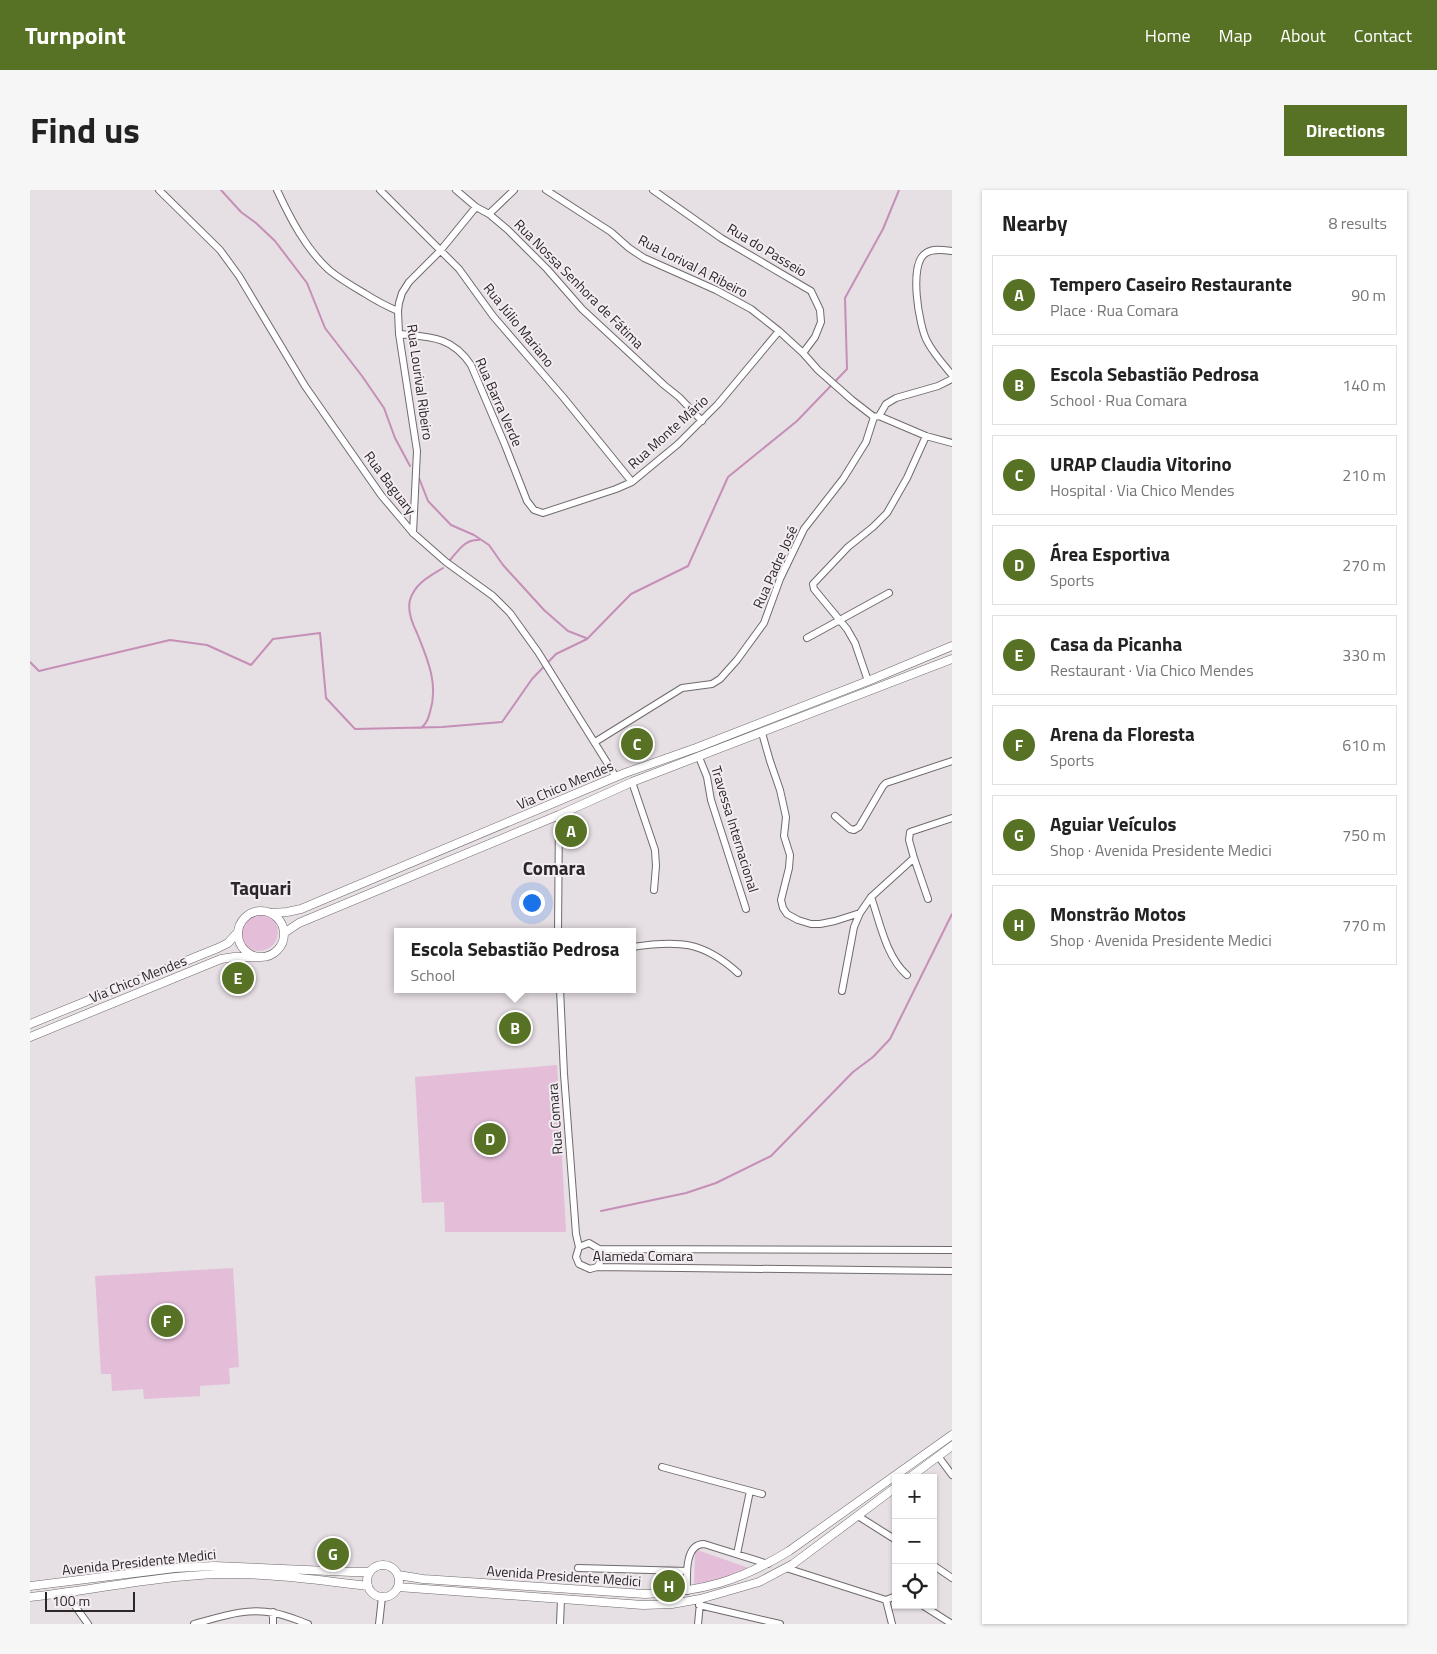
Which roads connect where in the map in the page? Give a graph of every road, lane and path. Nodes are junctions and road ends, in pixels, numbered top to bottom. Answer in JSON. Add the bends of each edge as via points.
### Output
{"nodes":[{"id":1,"x":158,"y":190,"type":"edge"},
{"id":2,"x":277,"y":190,"type":"edge"},
{"id":3,"x":380,"y":190,"type":"edge"},
{"id":4,"x":456,"y":190,"type":"edge"},
{"id":5,"x":514,"y":190,"type":"edge"},
{"id":6,"x":546,"y":190,"type":"edge"},
{"id":7,"x":653,"y":190,"type":"edge"},
{"id":8,"x":167,"y":193,"type":"edge"},
{"id":9,"x":476,"y":206,"type":"junction"},
{"id":10,"x":489,"y":214,"type":"junction"},
{"id":11,"x":440,"y":251,"type":"junction"},
{"id":12,"x":952,"y":251,"type":"edge"},
{"id":13,"x":398,"y":311,"type":"junction"},
{"id":14,"x":779,"y":331,"type":"junction"},
{"id":15,"x":399,"y":334,"type":"junction"},
{"id":16,"x":802,"y":353,"type":"junction"},
{"id":17,"x":952,"y":377,"type":"edge"},
{"id":18,"x":877,"y":417,"type":"junction"},
{"id":19,"x":702,"y":421,"type":"junction"},
{"id":20,"x":926,"y":436,"type":"junction"},
{"id":21,"x":952,"y":443,"type":"edge"},
{"id":22,"x":632,"y":482,"type":"junction"},
{"id":23,"x":525,"y":497,"type":"joint"},
{"id":24,"x":413,"y":533,"type":"junction"},
{"id":25,"x":889,"y":593,"type":"dead end"},
{"id":26,"x":840,"y":621,"type":"junction"},
{"id":27,"x":807,"y":638,"type":"dead end"},
{"id":28,"x":952,"y":646,"type":"edge"},
{"id":29,"x":952,"y":659,"type":"edge"},
{"id":30,"x":868,"y":681,"type":"junction"},
{"id":31,"x":762,"y":733,"type":"junction"},
{"id":32,"x":594,"y":742,"type":"junction"},
{"id":33,"x":699,"y":756,"type":"junction"},
{"id":34,"x":952,"y":761,"type":"edge"},
{"id":35,"x":616,"y":777,"type":"junction"},
{"id":36,"x":632,"y":782,"type":"junction"},
{"id":37,"x":559,"y":815,"type":"junction"},
{"id":38,"x":835,"y":816,"type":"dead end"},
{"id":39,"x":952,"y":818,"type":"edge"},
{"id":40,"x":914,"y":858,"type":"junction"},
{"id":41,"x":654,"y":890,"type":"dead end"},
{"id":42,"x":871,"y":897,"type":"junction"},
{"id":43,"x":928,"y":899,"type":"dead end"},
{"id":44,"x":746,"y":909,"type":"dead end"},
{"id":45,"x":272,"y":913,"type":"junction"},
{"id":46,"x":860,"y":913,"type":"junction"},
{"id":47,"x":558,"y":928,"type":"edge"},
{"id":48,"x":237,"y":933,"type":"junction"},
{"id":49,"x":284,"y":933,"type":"junction"},
{"id":50,"x":636,"y":947,"type":"edge"},
{"id":51,"x":259,"y":957,"type":"junction"},
{"id":52,"x":738,"y":974,"type":"dead end"},
{"id":53,"x":907,"y":975,"type":"dead end"},
{"id":54,"x":842,"y":991,"type":"dead end"},
{"id":55,"x":560,"y":993,"type":"edge"},
{"id":56,"x":30,"y":1024,"type":"edge"},
{"id":57,"x":30,"y":1037,"type":"edge"},
{"id":58,"x":579,"y":1247,"type":"junction"},
{"id":59,"x":599,"y":1248,"type":"junction"},
{"id":60,"x":952,"y":1250,"type":"edge"},
{"id":61,"x":597,"y":1267,"type":"junction"},
{"id":62,"x":952,"y":1270,"type":"edge"},
{"id":63,"x":952,"y":1434,"type":"edge"},
{"id":64,"x":952,"y":1446,"type":"edge"},
{"id":65,"x":938,"y":1456,"type":"junction"},
{"id":66,"x":662,"y":1468,"type":"dead end"},
{"id":67,"x":914,"y":1474,"type":"edge"},
{"id":68,"x":952,"y":1475,"type":"edge"},
{"id":69,"x":892,"y":1490,"type":"edge"},
{"id":70,"x":750,"y":1491,"type":"junction"},
{"id":71,"x":762,"y":1494,"type":"dead end"},
{"id":72,"x":858,"y":1516,"type":"junction"},
{"id":73,"x":892,"y":1537,"type":"edge"},
{"id":74,"x":737,"y":1554,"type":"junction"},
{"id":75,"x":768,"y":1564,"type":"junction"},
{"id":76,"x":578,"y":1568,"type":"dead end"},
{"id":77,"x":786,"y":1568,"type":"junction"},
{"id":78,"x":937,"y":1568,"type":"edge"},
{"id":79,"x":370,"y":1572,"type":"junction"},
{"id":80,"x":687,"y":1572,"type":"junction"},
{"id":81,"x":398,"y":1574,"type":"junction"},
{"id":82,"x":952,"y":1578,"type":"edge"},
{"id":83,"x":30,"y":1586,"type":"edge"},
{"id":84,"x":368,"y":1586,"type":"junction"},
{"id":85,"x":398,"y":1587,"type":"junction"},
{"id":86,"x":687,"y":1591,"type":"junction"},
{"id":87,"x":65,"y":1592,"type":"junction"},
{"id":88,"x":30,"y":1596,"type":"edge"},
{"id":89,"x":382,"y":1597,"type":"junction"},
{"id":90,"x":892,"y":1598,"type":"edge"},
{"id":91,"x":561,"y":1599,"type":"junction"},
{"id":92,"x":886,"y":1600,"type":"junction"},
{"id":93,"x":700,"y":1602,"type":"junction"},
{"id":94,"x":928,"y":1609,"type":"edge"},
{"id":95,"x":274,"y":1612,"type":"junction"},
{"id":96,"x":215,"y":1621,"type":"edge"},
{"id":97,"x":88,"y":1624,"type":"edge"},
{"id":98,"x":194,"y":1624,"type":"edge"},
{"id":99,"x":273,"y":1624,"type":"edge"},
{"id":100,"x":308,"y":1624,"type":"edge"},
{"id":101,"x":379,"y":1624,"type":"edge"},
{"id":102,"x":560,"y":1624,"type":"edge"},
{"id":103,"x":698,"y":1624,"type":"edge"},
{"id":104,"x":780,"y":1624,"type":"edge"},
{"id":105,"x":892,"y":1624,"type":"edge"},
{"id":106,"x":952,"y":1624,"type":"edge"}],
"edges":[{"from":1,"to":8,"type":"street","name":"Rua Baguary"},
{"from":2,"to":13,"type":"street","via":[[308,247],[328,269]]},
{"from":3,"to":11,"type":"street","name":"Rua Júlio Mariano"},
{"from":4,"to":9,"type":"street","name":"Rua Nossa Senhora de Fátima"},
{"from":5,"to":10,"type":"street"},
{"from":6,"to":14,"type":"street","name":"Rua Lorival A Ribeiro","via":[[611,232],[644,258],[742,304]]},
{"from":7,"to":16,"type":"street","name":"Rua do Passeio","via":[[721,238],[811,291],[820,310],[821,322],[815,337]]},
{"from":8,"to":24,"type":"street","name":"Rua Baguary","via":[[220,250],[239,276],[305,386],[381,495]]},
{"from":9,"to":10,"type":"street","name":"Rua Nossa Senhora de Fátima"},
{"from":9,"to":11,"type":"street","name":"Rua Lourival Ribeiro"},
{"from":10,"to":19,"type":"street","name":"Rua Nossa Senhora de Fátima","via":[[547,269],[590,317],[680,397]]},
{"from":11,"to":13,"type":"street","name":"Rua Lourival Ribeiro","via":[[405,287]]},
{"from":11,"to":22,"type":"street","name":"Rua Júlio Mariano","via":[[459,269],[493,316]]},
{"from":12,"to":17,"type":"street","via":[[928,251],[922,255],[917,281],[923,332]]},
{"from":13,"to":15,"type":"street","name":"Rua Lourival Ribeiro"},
{"from":14,"to":16,"type":"street"},
{"from":14,"to":19,"type":"street","name":"Rua Monte Mário"},
{"from":15,"to":23,"type":"street","name":"Rua Barra Verde","via":[[438,339],[452,344],[466,357]]},
{"from":15,"to":24,"type":"street","name":"Rua Lourival Ribeiro","via":[[417,451]]},
{"from":16,"to":18,"type":"street","via":[[852,400]]},
{"from":17,"to":18,"type":"street","name":"Rua Padre José","via":[[938,386],[896,398],[886,404]]},
{"from":18,"to":20,"type":"street"},
{"from":18,"to":32,"type":"street","name":"Rua Padre José","via":[[847,473],[804,529],[780,579],[764,623],[737,660],[712,684],[682,688]]},
{"from":19,"to":22,"type":"street","name":"Rua Monte Mário"},
{"from":20,"to":21,"type":"street"},
{"from":20,"to":26,"type":"street","via":[[887,513],[813,584]]},
{"from":22,"to":23,"type":"street","name":"Rua Monte Mário","via":[[543,513],[531,507]]},
{"from":24,"to":32,"type":"street","name":"Rua Baguary","via":[[510,612]]},
{"from":25,"to":26,"type":"street"},
{"from":26,"to":27,"type":"street"},
{"from":26,"to":30,"type":"street","via":[[855,643]]},
{"from":28,"to":30,"type":"main road","name":"Via Chico Mendes"},
{"from":29,"to":31,"type":"main road","name":"Via Chico Mendes"},
{"from":30,"to":35,"type":"main road","name":"Via Chico Mendes"},
{"from":31,"to":33,"type":"main road","name":"Via Chico Mendes"},
{"from":31,"to":46,"type":"street","via":[[786,817],[784,836],[789,849],[789,868],[782,894],[783,908],[787,914],[811,924]]},
{"from":32,"to":35,"type":"street","name":"Rua Baguary"},
{"from":33,"to":36,"type":"main road","name":"Via Chico Mendes"},
{"from":33,"to":44,"type":"street","name":"Travessa Internacional"},
{"from":34,"to":38,"type":"street","via":[[883,786],[854,830]]},
{"from":35,"to":45,"type":"main road","name":"Via Chico Mendes","via":[[301,909]]},
{"from":36,"to":37,"type":"main road","name":"Via Chico Mendes"},
{"from":36,"to":41,"type":"street","via":[[655,850]]},
{"from":37,"to":47,"type":"street"},
{"from":37,"to":49,"type":"main road","name":"Via Chico Mendes","via":[[298,922]]},
{"from":39,"to":40,"type":"street","via":[[910,832]]},
{"from":40,"to":42,"type":"street"},
{"from":40,"to":43,"type":"street"},
{"from":42,"to":46,"type":"street"},
{"from":42,"to":53,"type":"street","via":[[889,947]]},
{"from":45,"to":48,"type":"main road","via":[[253,911],[239,923]]},
{"from":45,"to":49,"type":"main road","via":[[283,926]]},
{"from":46,"to":54,"type":"street","via":[[854,927]]},
{"from":48,"to":51,"type":"main road","via":[[244,951]]},
{"from":48,"to":56,"type":"main road","name":"Via Chico Mendes","via":[[218,948]]},
{"from":49,"to":51,"type":"main road","via":[[278,950]]},
{"from":50,"to":52,"type":"street","via":[[674,942],[692,946],[716,955]]},
{"from":51,"to":57,"type":"main road","name":"Via Chico Mendes","via":[[221,959]]},
{"from":55,"to":58,"type":"street","name":"Rua Comara"},
{"from":58,"to":59,"type":"street","name":"Alameda Comara","via":[[589,1243]]},
{"from":58,"to":61,"type":"street","name":"Alameda Comara","via":[[576,1257],[579,1264],[590,1269]]},
{"from":59,"to":60,"type":"street","name":"Alameda Comara"},
{"from":59,"to":61,"type":"street","via":[[602,1256]]},
{"from":61,"to":62,"type":"street","name":"Alameda Comara"},
{"from":63,"to":75,"type":"main road","name":"Avenida Presidente Medici"},
{"from":64,"to":65,"type":"main road"},
{"from":65,"to":67,"type":"main road"},
{"from":65,"to":68,"type":"street"},
{"from":66,"to":70,"type":"street"},
{"from":69,"to":72,"type":"main road","name":"Avenida Presidente Medici"},
{"from":70,"to":71,"type":"street"},
{"from":70,"to":74,"type":"street"},
{"from":72,"to":73,"type":"street"},
{"from":72,"to":77,"type":"main road","name":"Avenida Presidente Medici"},
{"from":74,"to":75,"type":"street"},
{"from":74,"to":80,"type":"street","via":[[698,1545],[690,1552]]},
{"from":75,"to":86,"type":"main road","name":"Avenida Presidente Medici","via":[[724,1582]]},
{"from":76,"to":80,"type":"street"},
{"from":77,"to":92,"type":"street"},
{"from":77,"to":93,"type":"main road","name":"Avenida Presidente Medici","via":[[759,1582]]},
{"from":78,"to":82,"type":"street"},
{"from":79,"to":81,"type":"main road","via":[[382,1565],[392,1567]]},
{"from":79,"to":83,"type":"main road","name":"Avenida Presidente Medici","via":[[214,1566]]},
{"from":79,"to":84,"type":"main road"},
{"from":80,"to":86,"type":"street"},
{"from":81,"to":85,"type":"main road"},
{"from":81,"to":86,"type":"main road","name":"Avenida Presidente Medici","via":[[422,1579],[645,1594]]},
{"from":84,"to":87,"type":"main road","name":"Avenida Presidente Medici","via":[[220,1574]]},
{"from":84,"to":89,"type":"main road","via":[[374,1594]]},
{"from":85,"to":89,"type":"main road","via":[[392,1595]]},
{"from":85,"to":91,"type":"main road","name":"Avenida Presidente Medici"},
{"from":87,"to":88,"type":"main road","name":"Avenida Presidente Medici"},
{"from":87,"to":97,"type":"street"},
{"from":89,"to":101,"type":"street"},
{"from":90,"to":92,"type":"street"},
{"from":91,"to":93,"type":"main road","name":"Avenida Presidente Medici","via":[[644,1605]]},
{"from":91,"to":102,"type":"street"},
{"from":92,"to":105,"type":"street"},
{"from":93,"to":103,"type":"street"},
{"from":93,"to":104,"type":"street"},
{"from":94,"to":106,"type":"street"},
{"from":95,"to":96,"type":"street","via":[[239,1613]]},
{"from":95,"to":99,"type":"street"},
{"from":95,"to":100,"type":"street"},
{"from":96,"to":98,"type":"street"}]}
